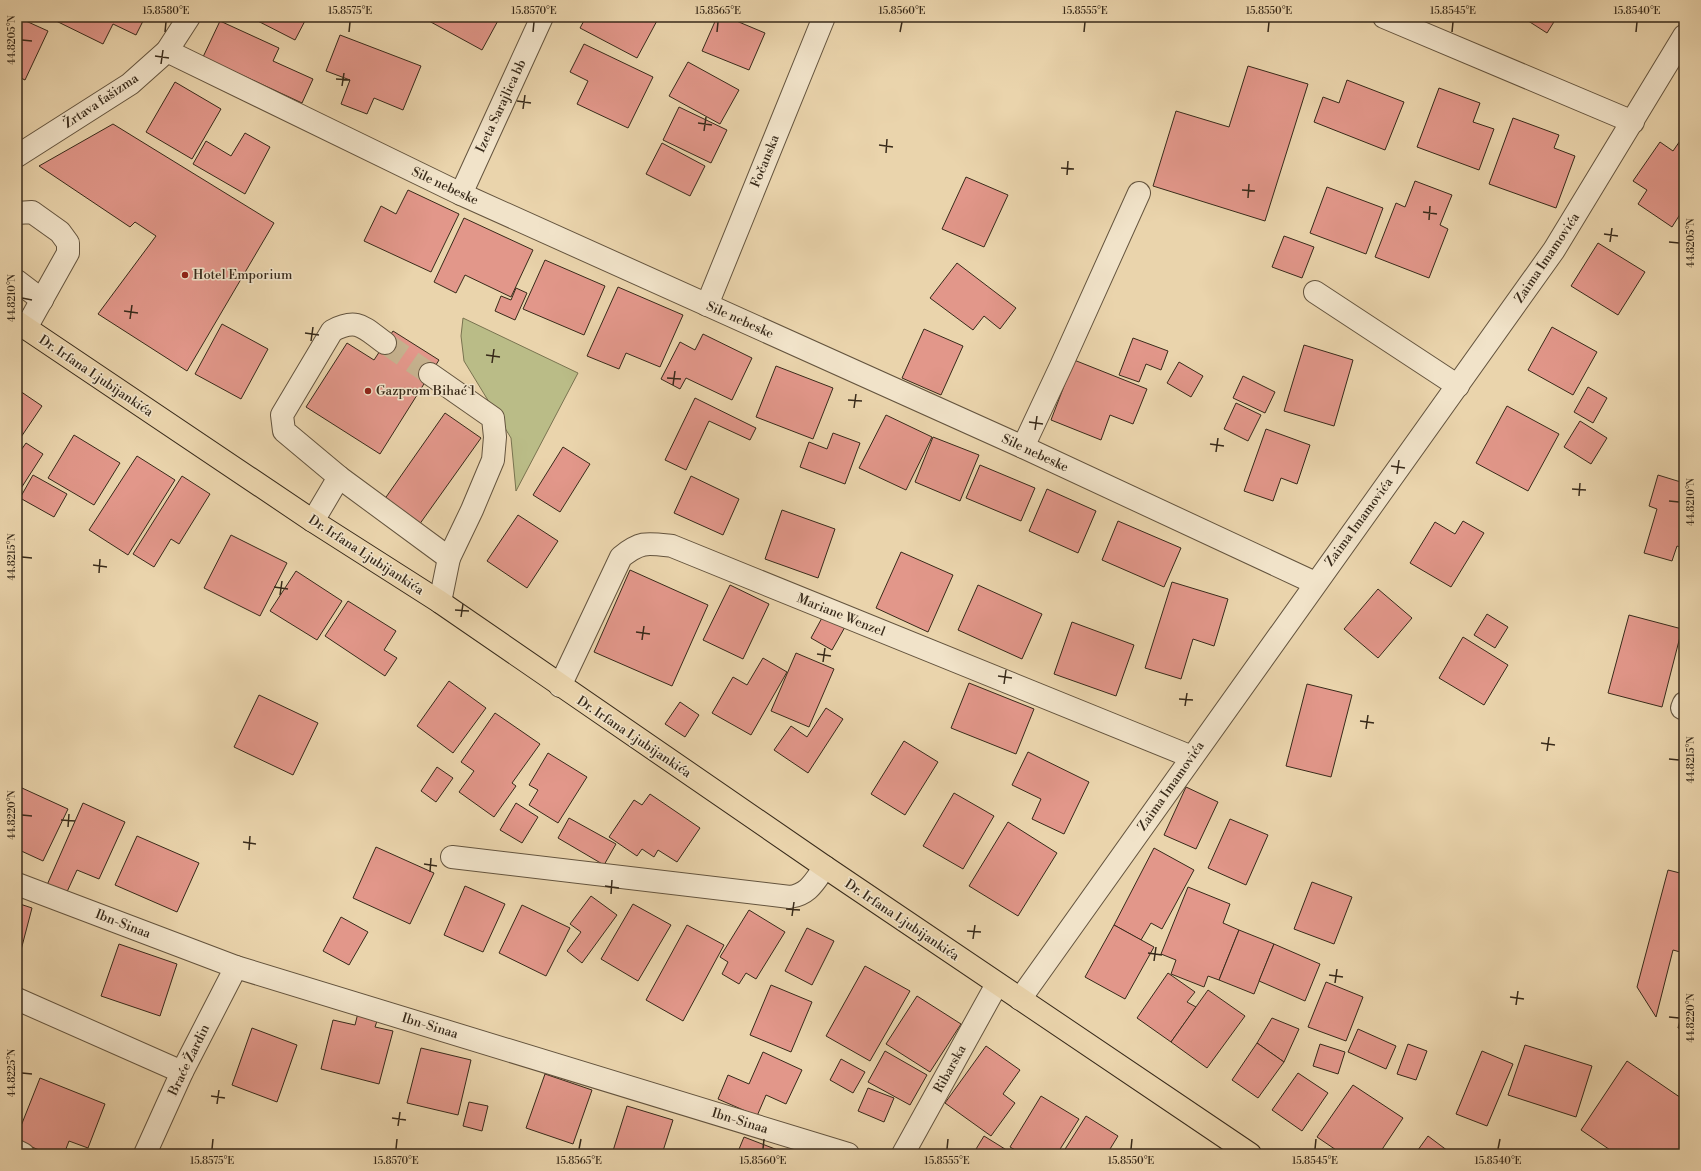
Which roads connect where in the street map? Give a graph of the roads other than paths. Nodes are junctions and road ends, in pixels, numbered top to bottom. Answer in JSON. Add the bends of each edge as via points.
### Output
{"nodes":[{"id":1,"x":542,"y":17,"type":"edge"},
{"id":2,"x":824,"y":17,"type":"edge"},
{"id":3,"x":1384,"y":17,"type":"edge"},
{"id":4,"x":183,"y":19,"type":"edge"},
{"id":5,"x":1682,"y":43,"type":"edge"},
{"id":6,"x":167,"y":51,"type":"junction"},
{"id":7,"x":1633,"y":122,"type":"junction"},
{"id":8,"x":17,"y":156,"type":"edge"},
{"id":9,"x":1139,"y":193,"type":"dead end"},
{"id":10,"x":461,"y":194,"type":"junction"},
{"id":11,"x":17,"y":213,"type":"edge"},
{"id":12,"x":17,"y":281,"type":"edge"},
{"id":13,"x":1315,"y":292,"type":"dead end"},
{"id":14,"x":42,"y":300,"type":"junction"},
{"id":15,"x":707,"y":306,"type":"junction"},
{"id":16,"x":21,"y":325,"type":"edge"},
{"id":17,"x":385,"y":343,"type":"tunnel mouth"},
{"id":18,"x":430,"y":374,"type":"tunnel mouth"},
{"id":19,"x":1458,"y":386,"type":"junction"},
{"id":20,"x":1023,"y":446,"type":"junction"},
{"id":21,"x":339,"y":477,"type":"junction"},
{"id":22,"x":313,"y":520,"type":"junction"},
{"id":23,"x":449,"y":558,"type":"junction"},
{"id":24,"x":1315,"y":583,"type":"junction"},
{"id":25,"x":440,"y":602,"type":"junction"},
{"id":26,"x":560,"y":686,"type":"junction"},
{"id":27,"x":1684,"y":703,"type":"edge"},
{"id":28,"x":1684,"y":708,"type":"edge"},
{"id":29,"x":1192,"y":758,"type":"junction"},
{"id":30,"x":452,"y":857,"type":"dead end"},
{"id":31,"x":825,"y":867,"type":"junction"},
{"id":32,"x":17,"y":884,"type":"edge"},
{"id":33,"x":236,"y":967,"type":"junction"},
{"id":34,"x":997,"y":984,"type":"junction"},
{"id":35,"x":17,"y":999,"type":"edge"},
{"id":36,"x":1020,"y":999,"type":"junction"},
{"id":37,"x":182,"y":1072,"type":"junction"},
{"id":38,"x":17,"y":1151,"type":"edge"},
{"id":39,"x":23,"y":1154,"type":"edge"},
{"id":40,"x":145,"y":1154,"type":"edge"},
{"id":41,"x":848,"y":1154,"type":"edge"},
{"id":42,"x":903,"y":1154,"type":"edge"},
{"id":43,"x":1250,"y":1154,"type":"edge"}],
"edges":[{"from":1,"to":10,"type":"street","name":"Izeta Sarajlica bb"},
{"from":2,"to":15,"type":"street","name":"Fočanska"},
{"from":3,"to":7,"type":"street"},
{"from":4,"to":6,"type":"street","name":"Žrtava fašizma"},
{"from":5,"to":7,"type":"street","name":"Zaima Imamovića"},
{"from":6,"to":8,"type":"street","name":"Žrtava fašizma","via":[[130,84]]},
{"from":6,"to":10,"type":"street","name":"Sile nebeske"},
{"from":7,"to":19,"type":"street","name":"Zaima Imamovića","via":[[1554,250]]},
{"from":9,"to":20,"type":"street"},
{"from":10,"to":15,"type":"street","name":"Sile nebeske"},
{"from":11,"to":14,"type":"street","via":[[32,212],[60,232],[68,243],[68,253]]},
{"from":12,"to":14,"type":"street"},
{"from":13,"to":19,"type":"street"},
{"from":14,"to":16,"type":"street"},
{"from":15,"to":20,"type":"street","name":"Sile nebeske"},
{"from":16,"to":22,"type":"main road","name":"Dr. Irfana Ljubijankića"},
{"from":17,"to":21,"type":"street","via":[[358,325],[345,324],[332,331],[282,415],[284,431]]},
{"from":18,"to":23,"type":"street","via":[[494,418],[493,460]]},
{"from":19,"to":24,"type":"street","name":"Zaima Imamovića"},
{"from":20,"to":24,"type":"street","name":"Sile nebeske"},
{"from":21,"to":22,"type":"street"},
{"from":21,"to":23,"type":"street"},
{"from":22,"to":25,"type":"main road","name":"Dr. Irfana Ljubijankića"},
{"from":23,"to":25,"type":"street"},
{"from":24,"to":29,"type":"street","name":"Zaima Imamovića"},
{"from":25,"to":26,"type":"main road","name":"Dr. Irfana Ljubijankića"},
{"from":26,"to":29,"type":"street","name":"Mariane Wenzel","via":[[621,557],[634,547],[649,544],[672,546]]},
{"from":26,"to":31,"type":"main road","name":"Dr. Irfana Ljubijankića"},
{"from":27,"to":28,"type":"street"},
{"from":29,"to":36,"type":"street","name":"Zaima Imamovića"},
{"from":30,"to":31,"type":"street","via":[[790,897],[801,895],[809,889]]},
{"from":31,"to":34,"type":"main road","name":"Dr. Irfana Ljubijankića"},
{"from":32,"to":33,"type":"street","name":"Ibn-Sinaa"},
{"from":33,"to":37,"type":"street","name":"Braće Žardin"},
{"from":33,"to":41,"type":"street","name":"Ibn-Sinaa"},
{"from":34,"to":36,"type":"main road","name":"Dr. Irfana Ljubijankića"},
{"from":34,"to":42,"type":"street","name":"Ribarska"},
{"from":35,"to":37,"type":"street"},
{"from":36,"to":43,"type":"main road","name":"Dr. Irfana Ljubijankića"},
{"from":37,"to":40,"type":"street","name":"Braće Žardin"},
{"from":38,"to":39,"type":"street"}]}
